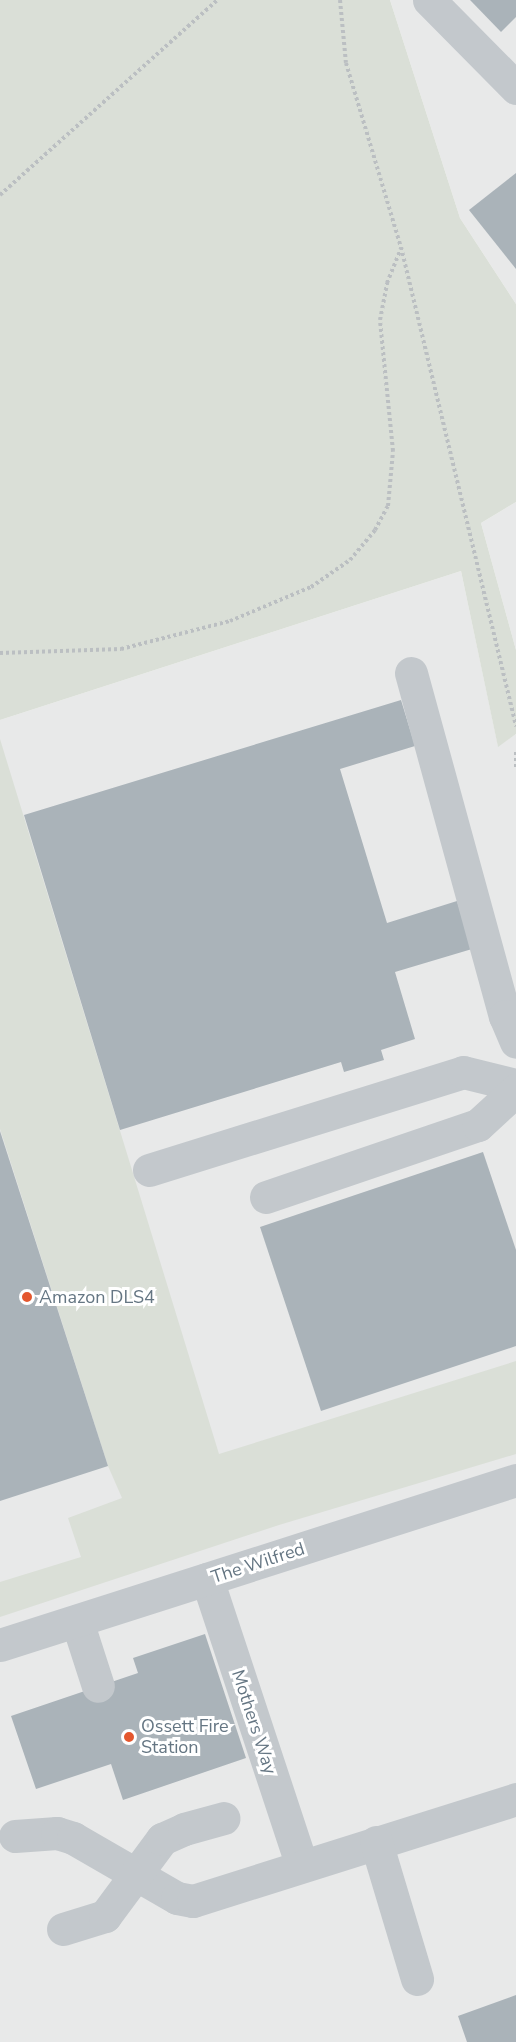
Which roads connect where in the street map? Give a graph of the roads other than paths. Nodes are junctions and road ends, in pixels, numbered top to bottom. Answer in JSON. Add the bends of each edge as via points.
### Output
{"nodes":[{"id":1,"x":429,"y":0,"type":"edge"},
{"id":2,"x":510,"y":70,"type":"edge"},
{"id":3,"x":411,"y":674,"type":"dead end"},
{"id":4,"x":516,"y":1042,"type":"edge"},
{"id":5,"x":514,"y":1096,"type":"edge"},
{"id":6,"x":149,"y":1170,"type":"dead end"},
{"id":7,"x":266,"y":1197,"type":"dead end"},
{"id":8,"x":516,"y":1480,"type":"edge"},
{"id":9,"x":207,"y":1579,"type":"junction"},
{"id":10,"x":77,"y":1621,"type":"junction"},
{"id":11,"x":0,"y":1645,"type":"edge"},
{"id":12,"x":98,"y":1686,"type":"dead end"},
{"id":13,"x":516,"y":1799,"type":"edge"},
{"id":14,"x":224,"y":1818,"type":"dead end"},
{"id":15,"x":15,"y":1836,"type":"dead end"},
{"id":16,"x":376,"y":1842,"type":"junction"},
{"id":17,"x":302,"y":1864,"type":"junction"},
{"id":18,"x":135,"y":1873,"type":"junction"},
{"id":19,"x":63,"y":1929,"type":"dead end"},
{"id":20,"x":412,"y":1988,"type":"dead end"}],
"edges":[{"from":1,"to":2,"type":"street"},
{"from":3,"to":4,"type":"street","via":[[505,1016]]},
{"from":5,"to":6,"type":"street","via":[[463,1072]]},
{"from":5,"to":7,"type":"street","via":[[478,1125]]},
{"from":8,"to":9,"type":"street","name":"The Wilfred"},
{"from":9,"to":10,"type":"street","name":"The Wilfred"},
{"from":9,"to":17,"type":"street","name":"Mothers Way"},
{"from":10,"to":11,"type":"street","name":"The Wilfred"},
{"from":10,"to":12,"type":"street"},
{"from":13,"to":16,"type":"street"},
{"from":14,"to":18,"type":"street","via":[[184,1828],[162,1839]]},
{"from":15,"to":18,"type":"street","via":[[57,1833],[84,1843]]},
{"from":16,"to":17,"type":"street"},
{"from":16,"to":20,"type":"street"},
{"from":17,"to":18,"type":"street","via":[[193,1900],[177,1898]]},
{"from":18,"to":19,"type":"street","via":[[105,1916]]}]}
